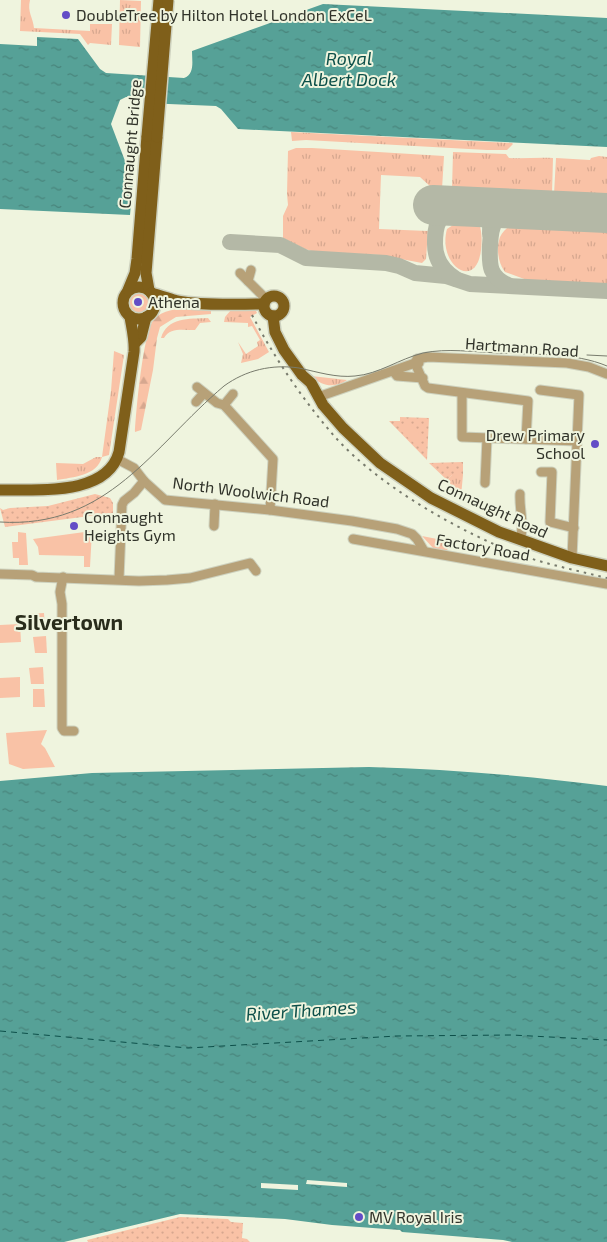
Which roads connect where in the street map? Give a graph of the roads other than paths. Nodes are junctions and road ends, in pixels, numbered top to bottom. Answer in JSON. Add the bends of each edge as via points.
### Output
{"nodes":[{"id":1,"x":159,"y":0,"type":"edge"},
{"id":2,"x":168,"y":0,"type":"edge"},
{"id":3,"x":144,"y":233,"type":"junction"},
{"id":4,"x":252,"y":270,"type":"dead end"},
{"id":5,"x":150,"y":291,"type":"junction"},
{"id":6,"x":125,"y":295,"type":"junction"},
{"id":7,"x":176,"y":300,"type":"junction"},
{"id":8,"x":265,"y":301,"type":"junction"},
{"id":9,"x":154,"y":308,"type":"junction"},
{"id":10,"x":273,"y":316,"type":"junction"},
{"id":11,"x":130,"y":317,"type":"junction"},
{"id":12,"x":146,"y":317,"type":"junction"},
{"id":13,"x":135,"y":343,"type":"junction"},
{"id":14,"x":393,"y":371,"type":"junction"},
{"id":15,"x":417,"y":372,"type":"junction"},
{"id":16,"x":607,"y":374,"type":"edge"},
{"id":17,"x":540,"y":390,"type":"dead end"},
{"id":18,"x":462,"y":393,"type":"junction"},
{"id":19,"x":233,"y":394,"type":"dead end"},
{"id":20,"x":318,"y":397,"type":"junction"},
{"id":21,"x":196,"y":402,"type":"dead end"},
{"id":22,"x":224,"y":405,"type":"junction"},
{"id":23,"x":487,"y":438,"type":"junction"},
{"id":24,"x":526,"y":439,"type":"junction"},
{"id":25,"x":577,"y":441,"type":"junction"},
{"id":26,"x":117,"y":459,"type":"junction"},
{"id":27,"x":541,"y":472,"type":"dead end"},
{"id":28,"x":144,"y":481,"type":"junction"},
{"id":29,"x":485,"y":484,"type":"dead end"},
{"id":30,"x":0,"y":490,"type":"edge"},
{"id":31,"x":520,"y":494,"type":"dead end"},
{"id":32,"x":215,"y":504,"type":"junction"},
{"id":33,"x":270,"y":510,"type":"junction"},
{"id":34,"x":214,"y":526,"type":"dead end"},
{"id":35,"x":574,"y":528,"type":"junction"},
{"id":36,"x":354,"y":540,"type":"dead end"},
{"id":37,"x":520,"y":540,"type":"junction"},
{"id":38,"x":424,"y":551,"type":"junction"},
{"id":39,"x":572,"y":558,"type":"junction"},
{"id":40,"x":607,"y":566,"type":"edge"},
{"id":41,"x":256,"y":571,"type":"dead end"},
{"id":42,"x":0,"y":574,"type":"edge"},
{"id":43,"x":63,"y":577,"type":"junction"},
{"id":44,"x":119,"y":579,"type":"junction"},
{"id":45,"x":607,"y":584,"type":"edge"},
{"id":46,"x":74,"y":731,"type":"dead end"}],
"edges":[{"from":1,"to":3,"type":"main road","name":"Connaught Bridge","bridge":true},
{"from":2,"to":3,"type":"main road","name":"Connaught Bridge","bridge":true},
{"from":3,"to":5,"type":"main road","name":"Connaught Bridge"},
{"from":3,"to":6,"type":"main road","name":"Connaught Bridge","via":[[135,273]]},
{"from":4,"to":8,"type":"street","name":"Connaught Road","via":[[245,278]]},
{"from":5,"to":6,"type":"main road","via":[[141,286]]},
{"from":5,"to":7,"type":"main road","name":"Connaught Road"},
{"from":5,"to":9,"type":"main road","via":[[155,299]]},
{"from":6,"to":11,"type":"main road","via":[[122,306]]},
{"from":7,"to":8,"type":"main road","name":"Connaught Road","via":[[202,303]]},
{"from":7,"to":9,"type":"main road","name":"Connaught Road"},
{"from":8,"to":10,"type":"main road","name":"Connaught Road","via":[[265,311]]},
{"from":8,"to":10,"type":"main road","name":"Connaught Road","via":[[274,295],[284,302],[284,310]]},
{"from":9,"to":12,"type":"main road"},
{"from":10,"to":20,"type":"main road","name":"Connaught Road","via":[[278,341]]},
{"from":11,"to":12,"type":"main road"},
{"from":11,"to":13,"type":"main road"},
{"from":12,"to":13,"type":"main road","via":[[141,337]]},
{"from":13,"to":26,"type":"main road"},
{"from":14,"to":15,"type":"street","name":"Hartmann Road"},
{"from":14,"to":15,"type":"street","via":[[398,376]]},
{"from":14,"to":20,"type":"street","name":"Hartmann Road"},
{"from":15,"to":16,"type":"street","name":"Hartmann Road","via":[[417,359],[455,357],[567,363]]},
{"from":15,"to":18,"type":"street","via":[[428,388]]},
{"from":17,"to":25,"type":"street","via":[[579,395]]},
{"from":18,"to":23,"type":"street","via":[[462,437]]},
{"from":18,"to":24,"type":"street","via":[[528,402]]},
{"from":19,"to":22,"type":"street"},
{"from":20,"to":37,"type":"main road","name":"Connaught Road","via":[[364,449],[403,479],[450,508]]},
{"from":21,"to":22,"type":"street","via":[[201,390]]},
{"from":22,"to":33,"type":"street","via":[[273,458]]},
{"from":23,"to":24,"type":"street"},
{"from":23,"to":29,"type":"street"},
{"from":24,"to":25,"type":"street"},
{"from":25,"to":35,"type":"street"},
{"from":26,"to":28,"type":"street","name":"North Woolwich Road","via":[[134,468]]},
{"from":26,"to":30,"type":"main road","via":[[104,475],[89,484],[54,489]]},
{"from":27,"to":35,"type":"street","via":[[552,472],[545,519]]},
{"from":28,"to":32,"type":"street","name":"North Woolwich Road","via":[[165,500]]},
{"from":28,"to":44,"type":"street","via":[[122,504]]},
{"from":31,"to":37,"type":"street"},
{"from":32,"to":33,"type":"street","name":"North Woolwich Road"},
{"from":32,"to":34,"type":"street"},
{"from":33,"to":38,"type":"street","name":"North Woolwich Road","via":[[405,530],[418,539]]},
{"from":35,"to":39,"type":"street"},
{"from":36,"to":38,"type":"street","name":"Factory Road"},
{"from":37,"to":39,"type":"main road","name":"Connaught Road"},
{"from":38,"to":45,"type":"street","name":"Factory Road"},
{"from":39,"to":40,"type":"main road","name":"Connaught Road"},
{"from":41,"to":44,"type":"street","via":[[250,563],[190,578]]},
{"from":42,"to":43,"type":"street"},
{"from":43,"to":44,"type":"street"},
{"from":43,"to":46,"type":"street","via":[[60,592],[62,728]]}]}
